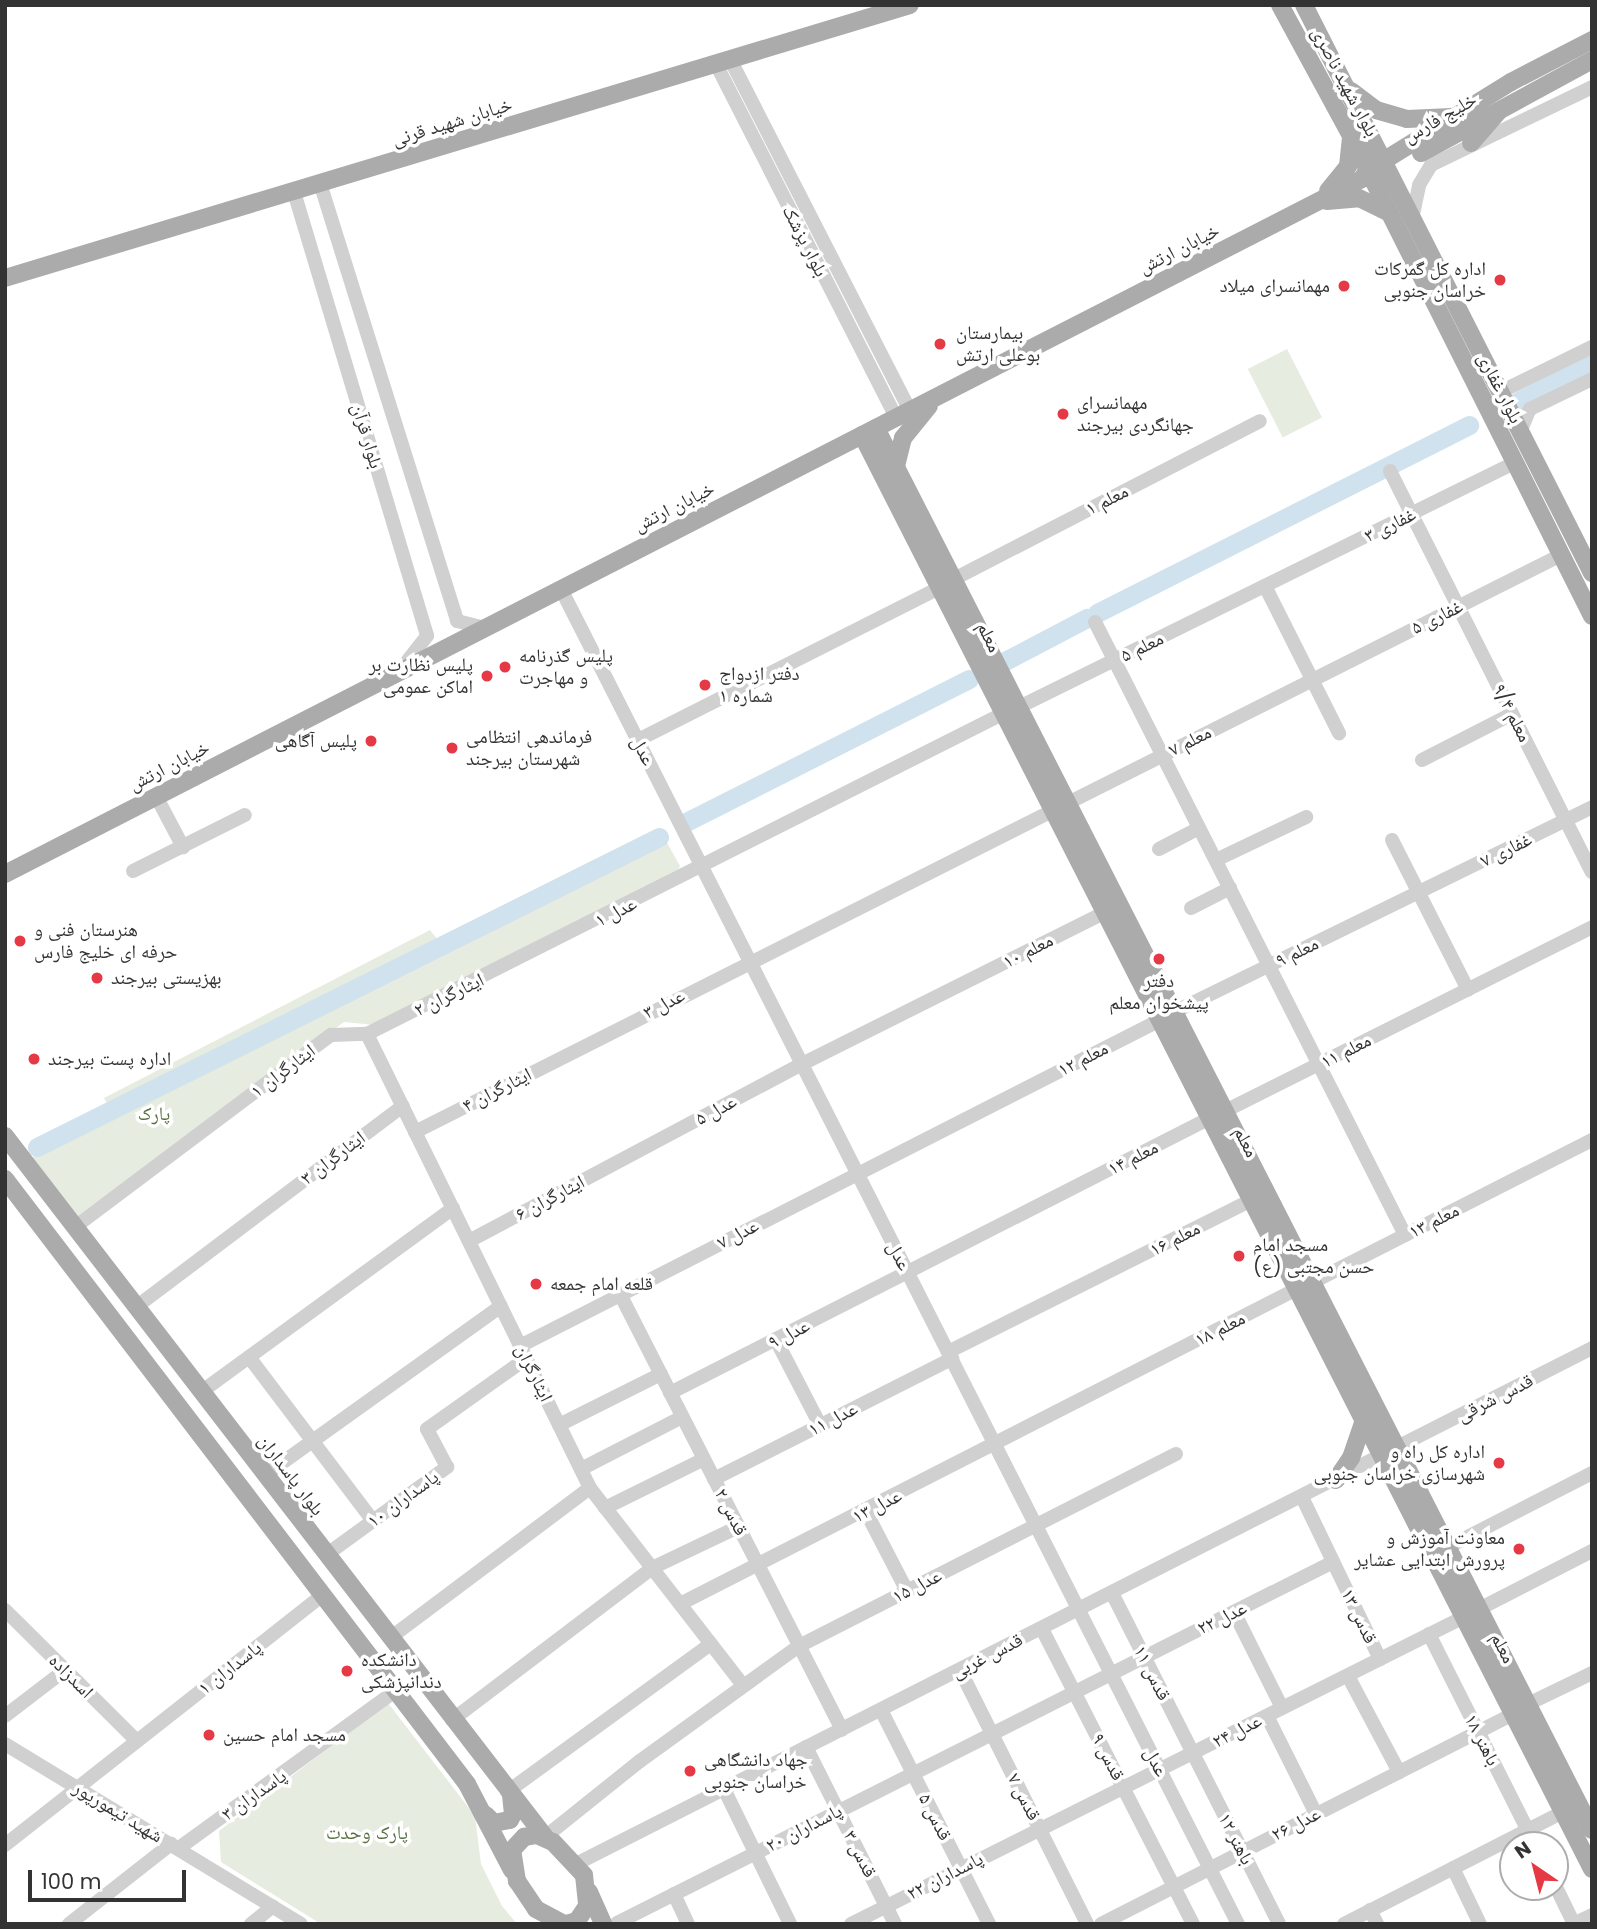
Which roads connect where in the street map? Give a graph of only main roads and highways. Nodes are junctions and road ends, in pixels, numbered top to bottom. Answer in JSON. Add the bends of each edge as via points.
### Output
{"nodes":[{"id":1,"x":910,"y":5,"type":"edge"},
{"id":2,"x":1280,"y":5,"type":"edge"},
{"id":3,"x":1304,"y":5,"type":"edge"},
{"id":4,"x":1592,"y":40,"type":"edge"},
{"id":5,"x":1592,"y":60,"type":"edge"},
{"id":6,"x":1346,"y":88,"type":"junction"},
{"id":7,"x":1500,"y":108,"type":"junction"},
{"id":8,"x":1458,"y":115,"type":"junction"},
{"id":9,"x":1351,"y":136,"type":"junction"},
{"id":10,"x":1471,"y":143,"type":"road end"},
{"id":11,"x":1374,"y":173,"type":"junction"},
{"id":12,"x":1317,"y":202,"type":"junction"},
{"id":13,"x":1387,"y":212,"type":"junction"},
{"id":14,"x":5,"y":278,"type":"edge"},
{"id":15,"x":941,"y":394,"type":"junction"},
{"id":16,"x":869,"y":431,"type":"junction"},
{"id":17,"x":896,"y":466,"type":"junction"},
{"id":18,"x":1592,"y":573,"type":"edge"},
{"id":19,"x":947,"y":583,"type":"junction"},
{"id":20,"x":1592,"y":616,"type":"edge"},
{"id":21,"x":1061,"y":806,"type":"junction"},
{"id":22,"x":5,"y":874,"type":"edge"},
{"id":23,"x":1167,"y":1016,"type":"junction"},
{"id":24,"x":1218,"y":1115,"type":"junction"},
{"id":25,"x":5,"y":1136,"type":"edge"},
{"id":26,"x":5,"y":1178,"type":"edge"},
{"id":27,"x":1305,"y":1286,"type":"junction"},
{"id":28,"x":1364,"y":1420,"type":"junction"},
{"id":29,"x":1390,"y":1453,"type":"junction"},
{"id":30,"x":1336,"y":1480,"type":"road end"},
{"id":31,"x":1471,"y":1613,"type":"junction"},
{"id":32,"x":509,"y":1794,"type":"junction"},
{"id":33,"x":1578,"y":1804,"type":"edge"},
{"id":34,"x":486,"y":1815,"type":"junction"},
{"id":35,"x":1592,"y":1830,"type":"edge"},
{"id":36,"x":545,"y":1837,"type":"junction"},
{"id":37,"x":1592,"y":1869,"type":"edge"},
{"id":38,"x":512,"y":1870,"type":"junction"},
{"id":39,"x":587,"y":1887,"type":"junction"},
{"id":40,"x":543,"y":1919,"type":"edge"},
{"id":41,"x":566,"y":1924,"type":"edge"},
{"id":42,"x":603,"y":1924,"type":"edge"}],
"edges":[{"from":1,"to":14,"type":"main road","name":"خیابان شهید قرنی"},
{"from":2,"to":9,"type":"main road","name":"بلوار شهید ناصری"},
{"from":3,"to":6,"type":"main road","name":"بلوار شهید ناصری"},
{"from":4,"to":8,"type":"main road","name":"خلیج فارس"},
{"from":5,"to":7,"type":"main road","name":"خلیج فارس"},
{"from":6,"to":8,"type":"main road","via":[[1376,110],[1407,119]]},
{"from":6,"to":11,"type":"main road","name":"بلوار شهید ناصری"},
{"from":7,"to":10,"type":"main road"},
{"from":7,"to":11,"type":"main road","name":"خلیج فارس"},
{"from":8,"to":11,"type":"main road","name":"خلیج فارس"},
{"from":9,"to":11,"type":"main road","name":"بلوار شهید ناصری"},
{"from":9,"to":12,"type":"main road","via":[[1348,166]]},
{"from":11,"to":12,"type":"main road","name":"خیابان ارتش"},
{"from":11,"to":13,"type":"main road","name":"بلوار غفاری"},
{"from":11,"to":18,"type":"main road","name":"بلوار غفاری","via":[[1412,220]]},
{"from":12,"to":13,"type":"main road","via":[[1359,198]]},
{"from":12,"to":15,"type":"main road","name":"خیابان ارتش"},
{"from":13,"to":20,"type":"main road","name":"بلوار غفاری"},
{"from":15,"to":16,"type":"main road","name":"خیابان ارتش"},
{"from":15,"to":17,"type":"main road","via":[[903,438]]},
{"from":16,"to":17,"type":"main road","name":"معلم"},
{"from":16,"to":19,"type":"main road","name":"معلم"},
{"from":16,"to":22,"type":"main road","name":"خیابان ارتش"},
{"from":17,"to":19,"type":"main road","name":"معلم"},
{"from":19,"to":21,"type":"main road","name":"معلم"},
{"from":21,"to":23,"type":"main road","name":"معلم"},
{"from":21,"to":23,"type":"main road","name":"معلم","via":[[1105,912]]},
{"from":23,"to":24,"type":"main road","name":"معلم"},
{"from":24,"to":27,"type":"main road","name":"معلم"},
{"from":24,"to":27,"type":"main road","name":"معلم","via":[[1252,1200]]},
{"from":25,"to":32,"type":"main road","name":"بلوار پاسداران"},
{"from":26,"to":34,"type":"main road"},
{"from":27,"to":28,"type":"main road","name":"معلم"},
{"from":27,"to":29,"type":"main road","name":"معلم"},
{"from":28,"to":29,"type":"main road","name":"معلم"},
{"from":28,"to":30,"type":"main road","via":[[1352,1458]]},
{"from":29,"to":31,"type":"main road","name":"معلم"},
{"from":29,"to":31,"type":"main road","name":"معلم","via":[[1448,1547]]},
{"from":31,"to":33,"type":"main road","name":"معلم","via":[[1520,1709]]},
{"from":32,"to":34,"type":"main road","via":[[510,1820],[494,1823]]},
{"from":32,"to":36,"type":"main road","name":"بلوار پاسداران"},
{"from":33,"to":35,"type":"main road","name":"معلم"},
{"from":33,"to":37,"type":"main road","name":"معلم"},
{"from":34,"to":38,"type":"main road"},
{"from":36,"to":38,"type":"main road","via":[[518,1841],[512,1850]]},
{"from":36,"to":39,"type":"main road","via":[[576,1864]]},
{"from":38,"to":40,"type":"main road","via":[[528,1902]]},
{"from":39,"to":41,"type":"main road","via":[[584,1915]]},
{"from":39,"to":42,"type":"main road"},
{"from":40,"to":41,"type":"main road"}]}
